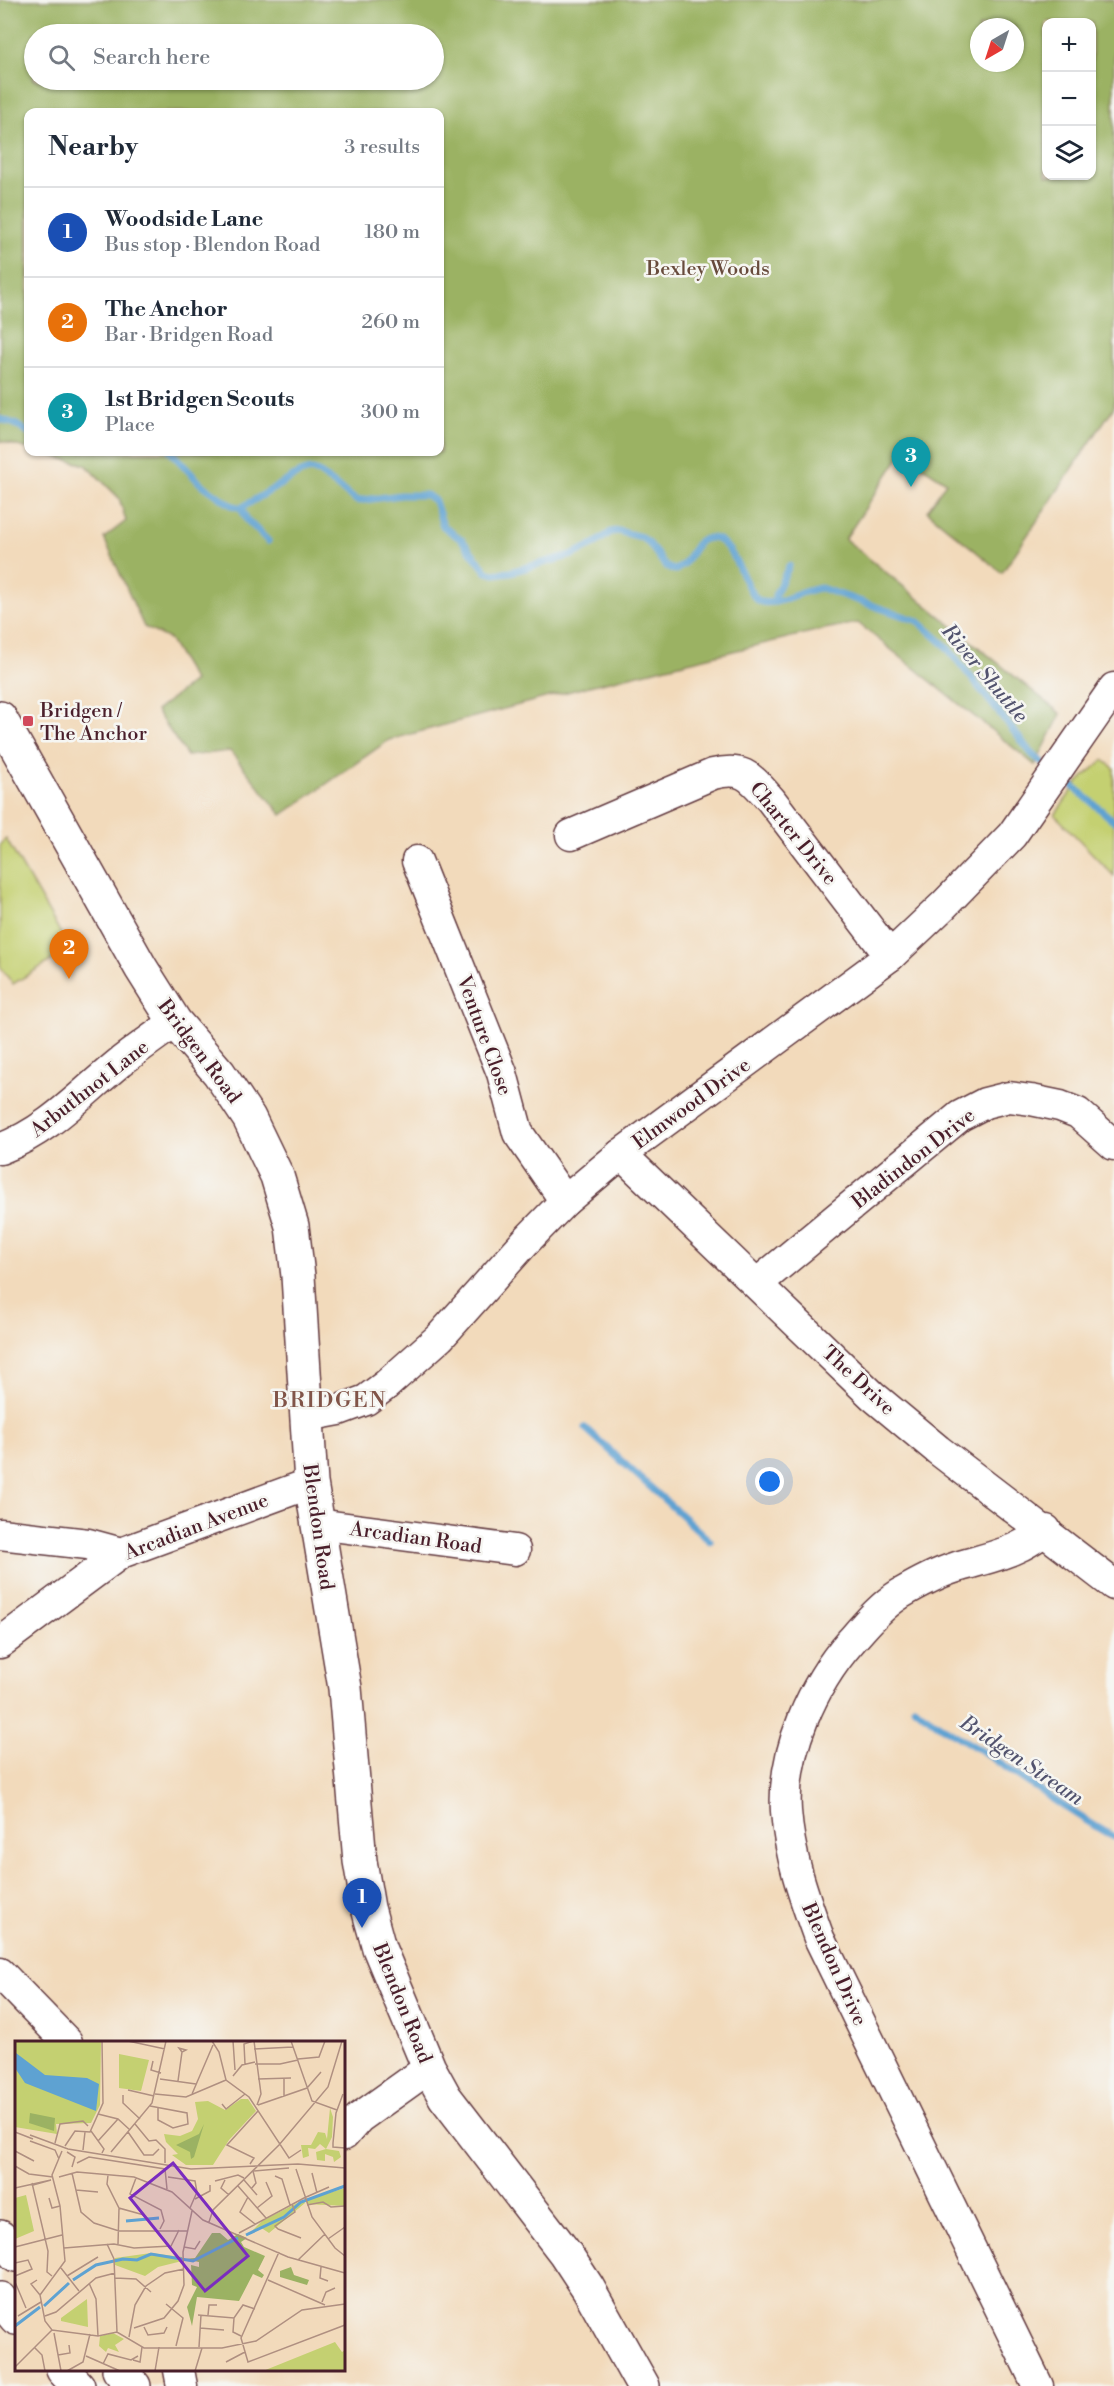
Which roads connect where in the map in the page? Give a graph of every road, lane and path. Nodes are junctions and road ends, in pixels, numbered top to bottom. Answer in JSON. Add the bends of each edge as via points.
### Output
{"nodes":[{"id":1,"x":1114,"y":687,"type":"edge"},
{"id":2,"x":0,"y":718,"type":"edge"},
{"id":3,"x":571,"y":835,"type":"dead end"},
{"id":4,"x":417,"y":861,"type":"dead end"},
{"id":5,"x":890,"y":956,"type":"junction"},
{"id":6,"x":175,"y":1022,"type":"junction"},
{"id":7,"x":1114,"y":1145,"type":"edge"},
{"id":8,"x":0,"y":1149,"type":"edge"},
{"id":9,"x":621,"y":1154,"type":"junction"},
{"id":10,"x":565,"y":1201,"type":"junction"},
{"id":11,"x":758,"y":1283,"type":"junction"},
{"id":12,"x":307,"y":1416,"type":"junction"},
{"id":13,"x":311,"y":1483,"type":"junction"},
{"id":14,"x":316,"y":1524,"type":"junction"},
{"id":15,"x":1046,"y":1530,"type":"junction"},
{"id":16,"x":0,"y":1533,"type":"edge"},
{"id":17,"x":515,"y":1550,"type":"dead end"},
{"id":18,"x":121,"y":1552,"type":"junction"},
{"id":19,"x":1114,"y":1585,"type":"edge"},
{"id":20,"x":0,"y":1643,"type":"edge"},
{"id":21,"x":0,"y":1973,"type":"edge"},
{"id":22,"x":65,"y":2041,"type":"edge"},
{"id":23,"x":429,"y":2068,"type":"junction"},
{"id":24,"x":345,"y":2134,"type":"edge"},
{"id":25,"x":0,"y":2237,"type":"edge"},
{"id":26,"x":15,"y":2254,"type":"edge"},
{"id":27,"x":0,"y":2299,"type":"edge"},
{"id":28,"x":15,"y":2317,"type":"edge"},
{"id":29,"x":64,"y":2371,"type":"edge"},
{"id":30,"x":120,"y":2371,"type":"edge"},
{"id":31,"x":180,"y":2371,"type":"edge"},
{"id":32,"x":78,"y":2386,"type":"edge"},
{"id":33,"x":134,"y":2386,"type":"edge"},
{"id":34,"x":182,"y":2386,"type":"edge"},
{"id":35,"x":643,"y":2386,"type":"edge"},
{"id":36,"x":1038,"y":2386,"type":"edge"}],
"edges":[{"from":1,"to":5,"type":"street","name":"Elmwood Drive","via":[[1012,835]]},
{"from":2,"to":6,"type":"main road","name":"Bridgen Road"},
{"from":3,"to":5,"type":"street","name":"Charter Drive","via":[[713,774],[729,770],[742,773],[754,780],[771,800]]},
{"from":4,"to":10,"type":"street","name":"Venture Close","via":[[502,1073],[518,1133]]},
{"from":5,"to":9,"type":"street","name":"Elmwood Drive"},
{"from":6,"to":8,"type":"street","name":"Arbuthnot Lane","via":[[119,1063],[66,1111],[23,1140]]},
{"from":6,"to":12,"type":"main road","name":"Bridgen Road","via":[[219,1072],[249,1118],[278,1176],[292,1226]]},
{"from":7,"to":11,"type":"street","name":"Bladindon Drive","via":[[1078,1113],[1060,1106],[1009,1097],[985,1103],[960,1116]]},
{"from":9,"to":10,"type":"street","name":"Elmwood Drive"},
{"from":9,"to":11,"type":"street","name":"The Drive"},
{"from":10,"to":12,"type":"street","name":"Elmwood Drive","via":[[410,1366],[369,1399]]},
{"from":11,"to":15,"type":"street","name":"The Drive","via":[[891,1411]]},
{"from":12,"to":13,"type":"main road","name":"Blendon Road"},
{"from":13,"to":14,"type":"main road","name":"Blendon Road"},
{"from":13,"to":18,"type":"street","name":"Arcadian Avenue"},
{"from":14,"to":17,"type":"street","name":"Arcadian Road"},
{"from":14,"to":23,"type":"main road","name":"Blendon Road","via":[[345,1688],[360,1861],[368,1908],[379,1947]]},
{"from":15,"to":19,"type":"street","name":"The Drive"},
{"from":15,"to":36,"type":"street","name":"Blendon Drive","via":[[1019,1547],[926,1580],[898,1595],[876,1614],[841,1652],[812,1697],[788,1775],[786,1809],[794,1862],[819,1938]]},
{"from":16,"to":18,"type":"street"},
{"from":18,"to":20,"type":"street","name":"Arcadian Avenue"},
{"from":21,"to":22,"type":"street"},
{"from":23,"to":24,"type":"street","via":[[359,2118]]},
{"from":23,"to":35,"type":"main road","name":"Blendon Road","via":[[459,2117],[565,2253]]},
{"from":25,"to":26,"type":"main road"},
{"from":27,"to":28,"type":"main road"},
{"from":29,"to":32,"type":"main road"},
{"from":30,"to":33,"type":"main road"},
{"from":31,"to":34,"type":"street"}]}
